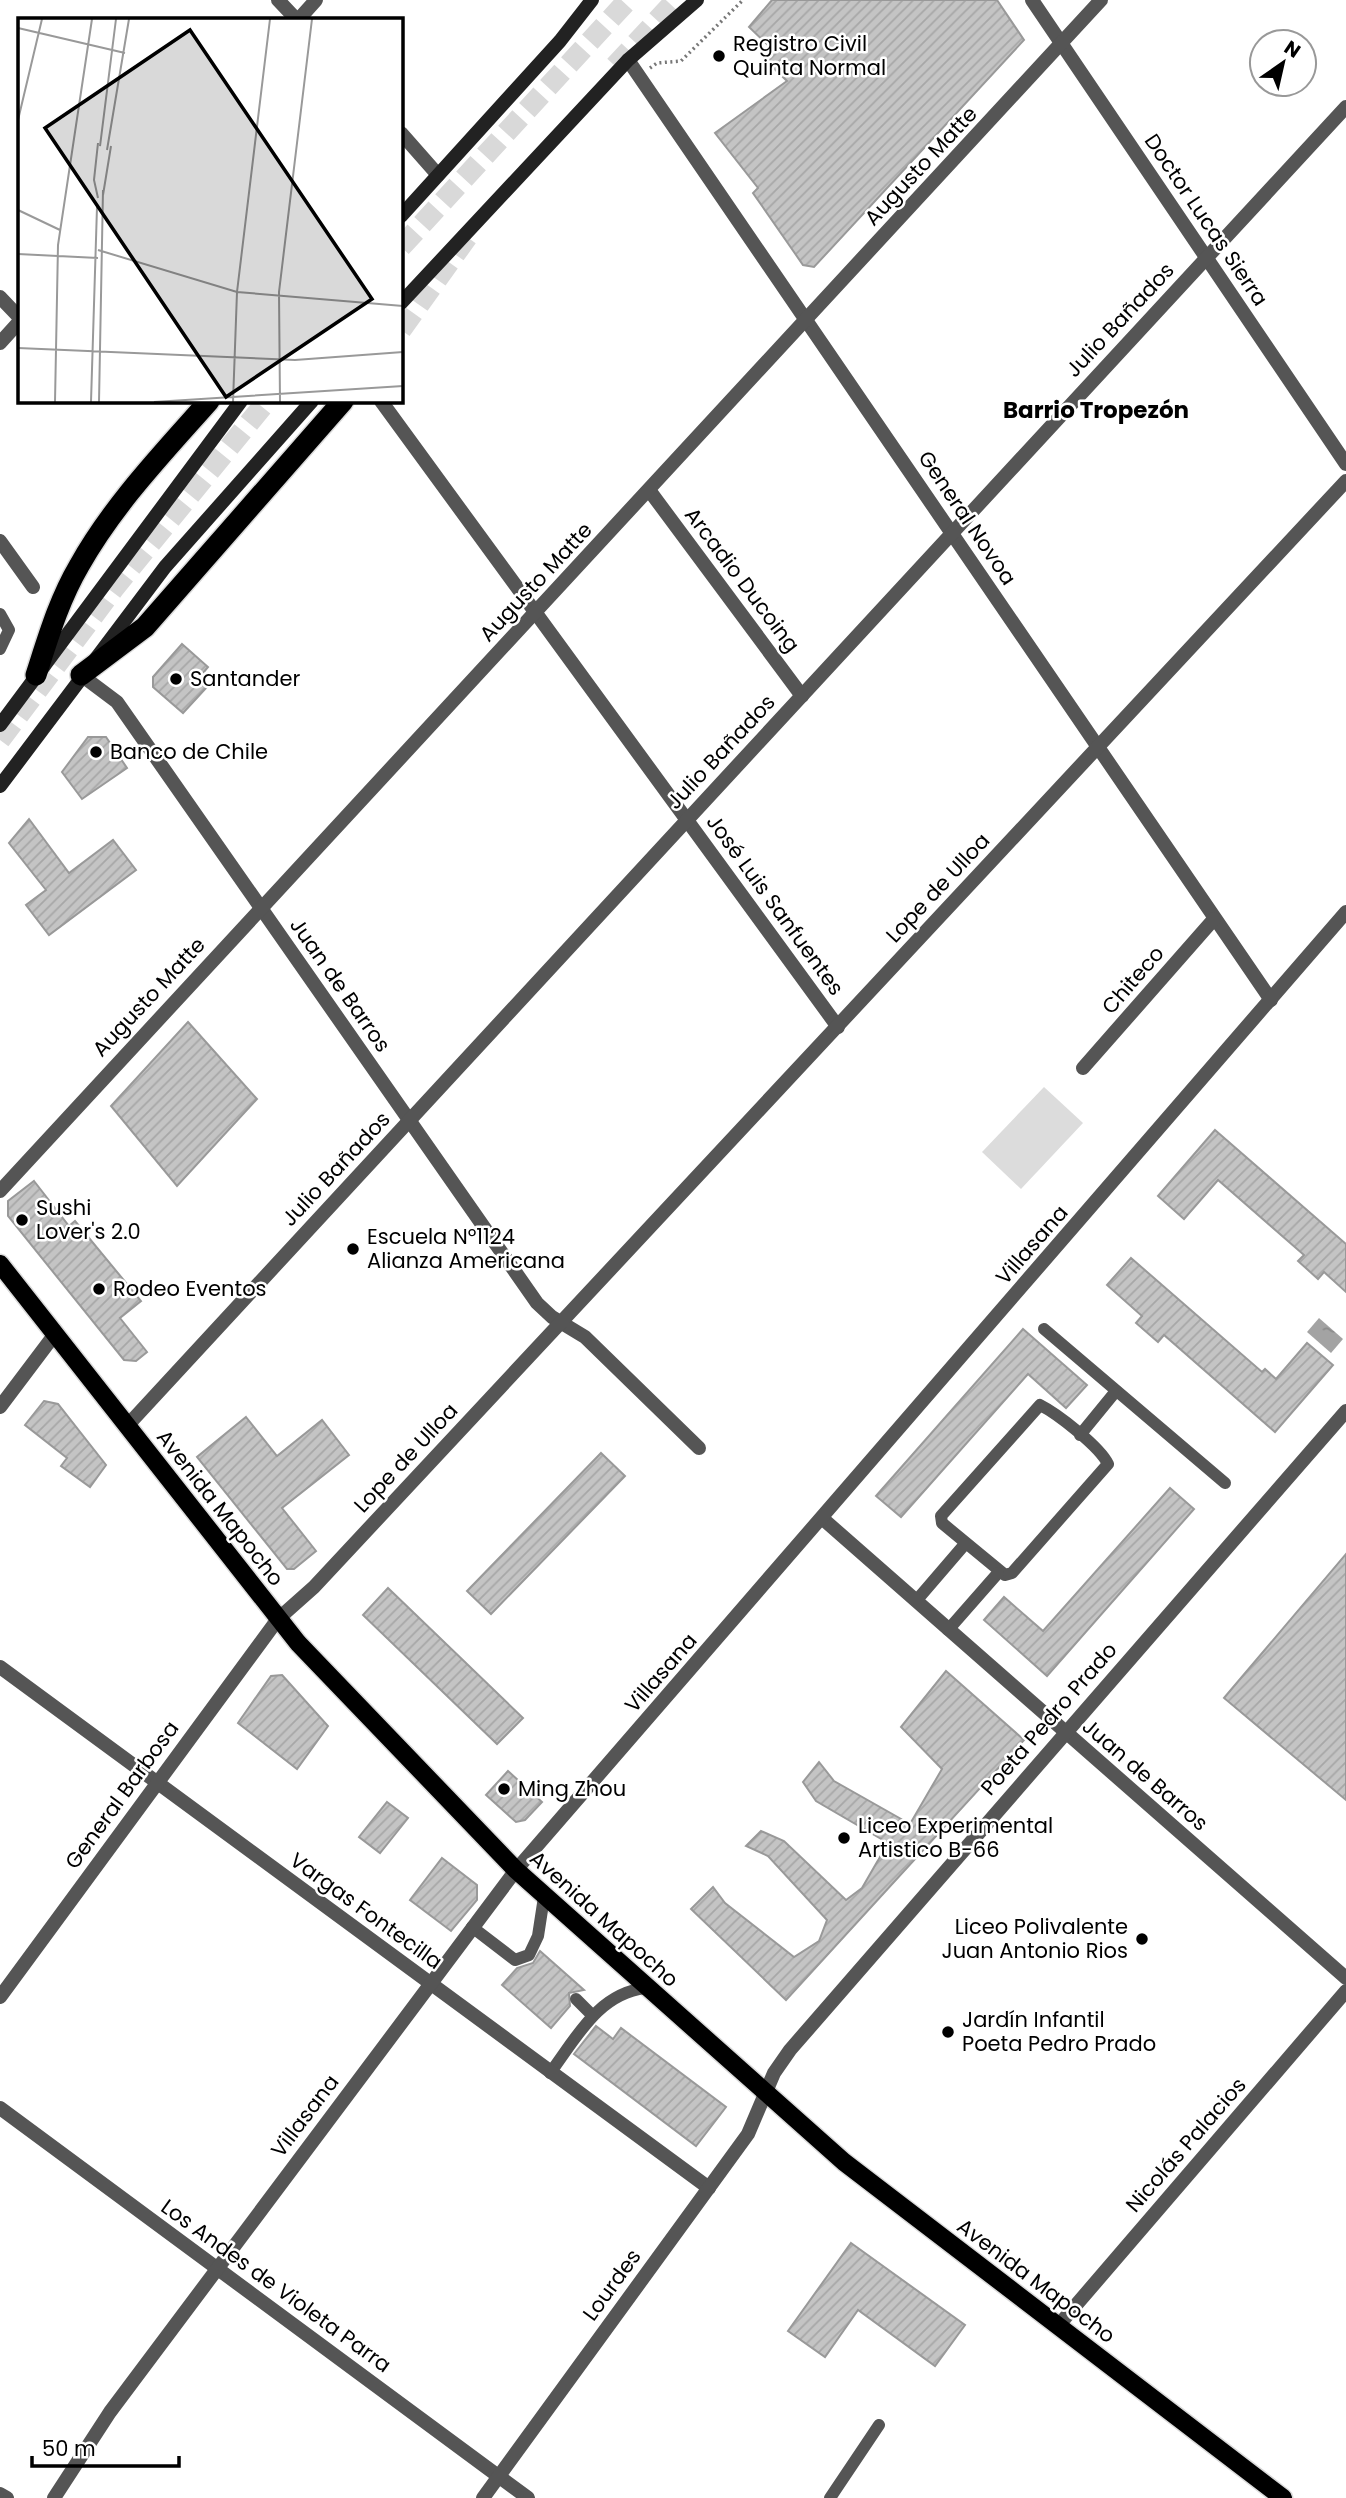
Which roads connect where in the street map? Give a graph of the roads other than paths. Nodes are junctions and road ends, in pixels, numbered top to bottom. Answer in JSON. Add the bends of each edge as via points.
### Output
{"nodes":[{"id":1,"x":278,"y":0,"type":"edge"},
{"id":2,"x":316,"y":0,"type":"edge"},
{"id":3,"x":592,"y":0,"type":"edge"},
{"id":4,"x":697,"y":0,"type":"edge"},
{"id":5,"x":1032,"y":0,"type":"edge"},
{"id":6,"x":1101,"y":0,"type":"edge"},
{"id":7,"x":296,"y":18,"type":"edge"},
{"id":8,"x":298,"y":18,"type":"edge"},
{"id":9,"x":1062,"y":43,"type":"junction"},
{"id":10,"x":628,"y":60,"type":"junction"},
{"id":11,"x":1346,"y":107,"type":"edge"},
{"id":12,"x":402,"y":135,"type":"edge"},
{"id":13,"x":439,"y":174,"type":"junction"},
{"id":14,"x":402,"y":215,"type":"edge"},
{"id":15,"x":1206,"y":258,"type":"junction"},
{"id":16,"x":0,"y":297,"type":"edge"},
{"id":17,"x":402,"y":302,"type":"edge"},
{"id":18,"x":18,"y":319,"type":"edge"},
{"id":19,"x":18,"y":321,"type":"edge"},
{"id":20,"x":807,"y":321,"type":"junction"},
{"id":21,"x":0,"y":343,"type":"edge"},
{"id":22,"x":208,"y":402,"type":"edge"},
{"id":23,"x":240,"y":402,"type":"edge"},
{"id":24,"x":311,"y":402,"type":"edge"},
{"id":25,"x":342,"y":402,"type":"edge"},
{"id":26,"x":382,"y":402,"type":"edge"},
{"id":27,"x":1346,"y":464,"type":"edge"},
{"id":28,"x":1346,"y":481,"type":"edge"},
{"id":29,"x":649,"y":490,"type":"junction"},
{"id":30,"x":951,"y":533,"type":"junction"},
{"id":31,"x":0,"y":541,"type":"edge"},
{"id":32,"x":33,"y":587,"type":"dead end"},
{"id":33,"x":0,"y":614,"type":"edge"},
{"id":34,"x":536,"y":614,"type":"junction"},
{"id":35,"x":0,"y":649,"type":"edge"},
{"id":36,"x":36,"y":676,"type":"junction"},
{"id":37,"x":81,"y":676,"type":"junction"},
{"id":38,"x":802,"y":696,"type":"junction"},
{"id":39,"x":0,"y":725,"type":"edge"},
{"id":40,"x":1098,"y":747,"type":"junction"},
{"id":41,"x":0,"y":786,"type":"edge"},
{"id":42,"x":687,"y":820,"type":"junction"},
{"id":43,"x":260,"y":907,"type":"junction"},
{"id":44,"x":1346,"y":912,"type":"edge"},
{"id":45,"x":1214,"y":919,"type":"junction"},
{"id":46,"x":1270,"y":1000,"type":"junction"},
{"id":47,"x":838,"y":1027,"type":"junction"},
{"id":48,"x":1083,"y":1068,"type":"dead end"},
{"id":49,"x":409,"y":1121,"type":"junction"},
{"id":50,"x":0,"y":1191,"type":"edge"},
{"id":51,"x":0,"y":1264,"type":"edge"},
{"id":52,"x":561,"y":1323,"type":"junction"},
{"id":53,"x":1044,"y":1329,"type":"dead end"},
{"id":54,"x":55,"y":1334,"type":"junction"},
{"id":55,"x":1116,"y":1391,"type":"junction"},
{"id":56,"x":0,"y":1407,"type":"edge"},
{"id":57,"x":1346,"y":1411,"type":"edge"},
{"id":58,"x":127,"y":1426,"type":"junction"},
{"id":59,"x":1080,"y":1435,"type":"junction"},
{"id":60,"x":699,"y":1448,"type":"dead end"},
{"id":61,"x":1225,"y":1483,"type":"dead end"},
{"id":62,"x":823,"y":1519,"type":"junction"},
{"id":63,"x":965,"y":1544,"type":"junction"},
{"id":64,"x":998,"y":1573,"type":"junction"},
{"id":65,"x":916,"y":1601,"type":"junction"},
{"id":66,"x":278,"y":1619,"type":"junction"},
{"id":67,"x":948,"y":1630,"type":"junction"},
{"id":68,"x":0,"y":1667,"type":"edge"},
{"id":69,"x":1066,"y":1733,"type":"junction"},
{"id":70,"x":158,"y":1783,"type":"junction"},
{"id":71,"x":516,"y":1870,"type":"junction"},
{"id":72,"x":544,"y":1897,"type":"junction"},
{"id":73,"x":472,"y":1927,"type":"junction"},
{"id":74,"x":1346,"y":1978,"type":"edge"},
{"id":75,"x":429,"y":1984,"type":"junction"},
{"id":76,"x":645,"y":1988,"type":"junction"},
{"id":77,"x":1346,"y":1992,"type":"edge"},
{"id":78,"x":0,"y":1997,"type":"edge"},
{"id":79,"x":576,"y":1999,"type":"dead end"},
{"id":80,"x":593,"y":2015,"type":"junction"},
{"id":81,"x":550,"y":2073,"type":"junction"},
{"id":82,"x":766,"y":2093,"type":"junction"},
{"id":83,"x":0,"y":2108,"type":"edge"},
{"id":84,"x":709,"y":2188,"type":"junction"},
{"id":85,"x":218,"y":2269,"type":"junction"},
{"id":86,"x":1058,"y":2326,"type":"junction"},
{"id":87,"x":879,"y":2424,"type":"dead end"},
{"id":88,"x":499,"y":2476,"type":"junction"},
{"id":89,"x":0,"y":2494,"type":"edge"},
{"id":90,"x":7,"y":2498,"type":"edge"},
{"id":91,"x":54,"y":2498,"type":"edge"},
{"id":92,"x":483,"y":2498,"type":"edge"},
{"id":93,"x":528,"y":2498,"type":"edge"},
{"id":94,"x":830,"y":2498,"type":"edge"},
{"id":95,"x":1283,"y":2498,"type":"edge"}],
"edges":[{"from":1,"to":7,"type":"street"},
{"from":2,"to":8,"type":"street"},
{"from":3,"to":13,"type":"main road"},
{"from":4,"to":10,"type":"main road"},
{"from":5,"to":9,"type":"street","name":"Doctor Lucas Sierra"},
{"from":6,"to":9,"type":"street","name":"Augusto Matte"},
{"from":9,"to":15,"type":"street","name":"Doctor Lucas Sierra"},
{"from":9,"to":20,"type":"street","name":"Augusto Matte"},
{"from":10,"to":17,"type":"main road"},
{"from":10,"to":20,"type":"street","name":"General Novoa"},
{"from":11,"to":15,"type":"street","name":"Julio Bañados"},
{"from":12,"to":13,"type":"street"},
{"from":13,"to":14,"type":"main road"},
{"from":15,"to":27,"type":"street","name":"Doctor Lucas Sierra"},
{"from":15,"to":30,"type":"street","name":"Julio Bañados"},
{"from":16,"to":18,"type":"street"},
{"from":19,"to":21,"type":"street"},
{"from":20,"to":29,"type":"street","name":"Augusto Matte"},
{"from":20,"to":30,"type":"street","name":"General Novoa"},
{"from":22,"to":36,"type":"highway","via":[[141,479],[86,555],[60,605]]},
{"from":23,"to":36,"type":"main road"},
{"from":24,"to":37,"type":"main road","via":[[207,516]]},
{"from":25,"to":37,"type":"highway","via":[[145,627]]},
{"from":26,"to":34,"type":"street","name":"José Luis Sanfuentes"},
{"from":28,"to":40,"type":"street","name":"Lope de Ulloa"},
{"from":29,"to":34,"type":"street","name":"Augusto Matte"},
{"from":29,"to":38,"type":"street","name":"Arcadio Ducoing"},
{"from":30,"to":38,"type":"street","name":"Julio Bañados"},
{"from":30,"to":40,"type":"street","name":"General Novoa"},
{"from":31,"to":32,"type":"street"},
{"from":33,"to":35,"type":"lane","via":[[9,630]]},
{"from":34,"to":42,"type":"street","name":"José Luis Sanfuentes"},
{"from":34,"to":43,"type":"street","name":"Augusto Matte"},
{"from":36,"to":39,"type":"main road"},
{"from":37,"to":41,"type":"main road"},
{"from":37,"to":43,"type":"street","name":"Juan de Barros","via":[[117,702]]},
{"from":38,"to":42,"type":"street","name":"Julio Bañados"},
{"from":40,"to":45,"type":"street","name":"General Novoa"},
{"from":40,"to":47,"type":"street","name":"Lope de Ulloa"},
{"from":42,"to":47,"type":"street","name":"José Luis Sanfuentes"},
{"from":42,"to":49,"type":"street","name":"Julio Bañados"},
{"from":43,"to":49,"type":"street","name":"Juan de Barros"},
{"from":43,"to":50,"type":"street","name":"Augusto Matte"},
{"from":44,"to":46,"type":"street","name":"Villasana"},
{"from":45,"to":46,"type":"street","name":"General Novoa"},
{"from":45,"to":48,"type":"street","name":"Chiteco"},
{"from":46,"to":62,"type":"street","name":"Villasana"},
{"from":47,"to":52,"type":"street","name":"Lope de Ulloa"},
{"from":49,"to":52,"type":"street","name":"Juan de Barros","via":[[537,1303]]},
{"from":49,"to":58,"type":"street","name":"Julio Bañados"},
{"from":51,"to":54,"type":"main road","name":"Avenida Mapocho"},
{"from":52,"to":60,"type":"street","via":[[585,1337]]},
{"from":52,"to":66,"type":"street","name":"Lope de Ulloa","via":[[314,1587]]},
{"from":53,"to":55,"type":"lane"},
{"from":54,"to":56,"type":"street"},
{"from":54,"to":58,"type":"main road","name":"Avenida Mapocho"},
{"from":55,"to":59,"type":"lane"},
{"from":55,"to":61,"type":"lane"},
{"from":57,"to":69,"type":"street","name":"Poeta Pedro Prado"},
{"from":58,"to":66,"type":"main road","name":"Avenida Mapocho"},
{"from":59,"to":63,"type":"lane","via":[[1047,1408],[1034,1408],[941,1516],[942,1523]]},
{"from":59,"to":64,"type":"lane","via":[[1108,1464],[1012,1573]]},
{"from":62,"to":65,"type":"street","name":"Juan de Barros"},
{"from":62,"to":71,"type":"street","name":"Villasana"},
{"from":63,"to":64,"type":"lane"},
{"from":63,"to":65,"type":"lane"},
{"from":64,"to":67,"type":"lane"},
{"from":65,"to":67,"type":"street","name":"Juan de Barros"},
{"from":66,"to":70,"type":"street","name":"General Barbosa"},
{"from":66,"to":71,"type":"main road","name":"Avenida Mapocho"},
{"from":67,"to":69,"type":"street","name":"Juan de Barros"},
{"from":68,"to":70,"type":"street","name":"Vargas Fontecilla"},
{"from":69,"to":74,"type":"street","name":"Juan de Barros"},
{"from":69,"to":82,"type":"street","name":"Poeta Pedro Prado","via":[[797,2041]]},
{"from":70,"to":75,"type":"street","name":"Vargas Fontecilla"},
{"from":70,"to":78,"type":"street","name":"General Barbosa"},
{"from":71,"to":72,"type":"main road","name":"Avenida Mapocho"},
{"from":71,"to":73,"type":"street","name":"Villasana"},
{"from":72,"to":73,"type":"lane","via":[[538,1936],[528,1955],[515,1960]]},
{"from":72,"to":76,"type":"main road","name":"Avenida Mapocho"},
{"from":73,"to":75,"type":"street","name":"Villasana"},
{"from":75,"to":81,"type":"street","name":"Vargas Fontecilla"},
{"from":75,"to":85,"type":"street","name":"Villasana"},
{"from":76,"to":80,"type":"lane","via":[[613,1997]]},
{"from":76,"to":82,"type":"main road","name":"Avenida Mapocho"},
{"from":77,"to":86,"type":"street","name":"Nicolás Palacios"},
{"from":79,"to":80,"type":"lane"},
{"from":80,"to":81,"type":"lane"},
{"from":81,"to":84,"type":"street","name":"Vargas Fontecilla"},
{"from":82,"to":84,"type":"street","name":"Lourdes","via":[[748,2134]]},
{"from":82,"to":86,"type":"main road","name":"Avenida Mapocho","via":[[893,2201]]},
{"from":83,"to":85,"type":"street","name":"Los Andes de Violeta Parra"},
{"from":84,"to":88,"type":"street","name":"Lourdes"},
{"from":85,"to":88,"type":"street","name":"Los Andes de Violeta Parra"},
{"from":85,"to":91,"type":"street","name":"Villasana","via":[[110,2412]]},
{"from":86,"to":95,"type":"main road","name":"Avenida Mapocho"},
{"from":87,"to":94,"type":"lane"},
{"from":88,"to":92,"type":"street","name":"Lourdes"},
{"from":88,"to":93,"type":"street","name":"Los Andes de Violeta Parra"},
{"from":89,"to":90,"type":"street"}]}
